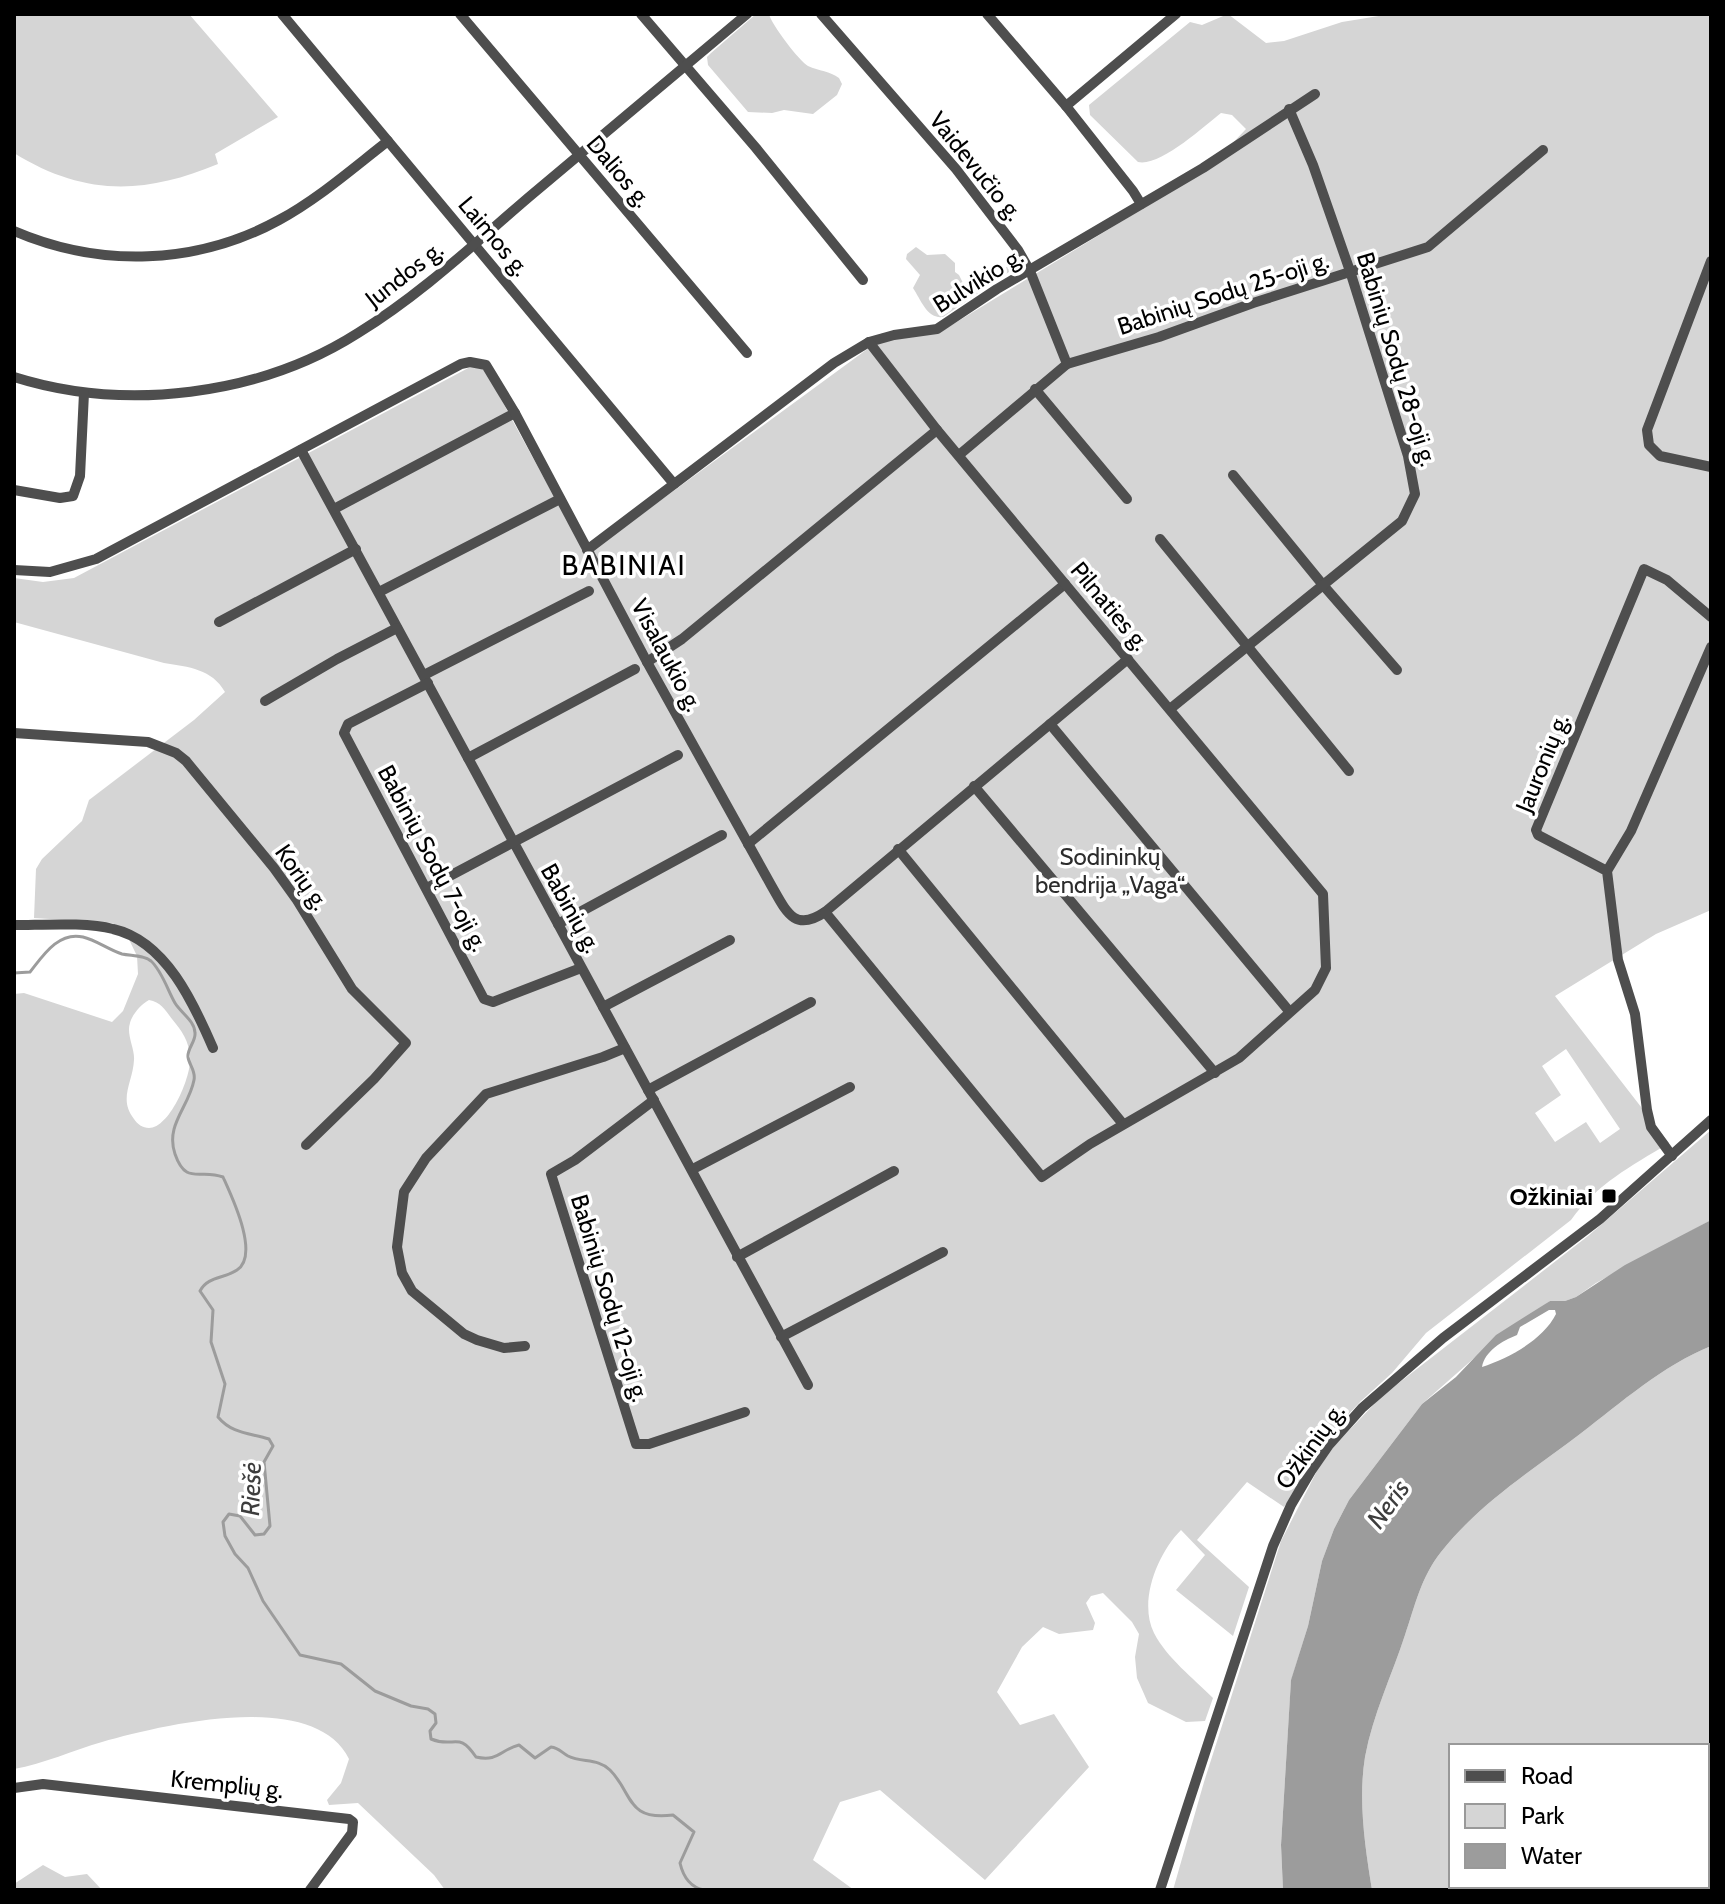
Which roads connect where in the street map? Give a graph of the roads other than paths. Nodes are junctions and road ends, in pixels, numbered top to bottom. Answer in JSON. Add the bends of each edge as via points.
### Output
{"nodes":[{"id":1,"x":282,"y":14,"type":"edge"},
{"id":2,"x":460,"y":14,"type":"edge"},
{"id":3,"x":641,"y":14,"type":"edge"},
{"id":4,"x":747,"y":14,"type":"edge"},
{"id":5,"x":821,"y":14,"type":"edge"},
{"id":6,"x":987,"y":14,"type":"edge"},
{"id":7,"x":1176,"y":14,"type":"edge"},
{"id":8,"x":685,"y":66,"type":"junction"},
{"id":9,"x":1315,"y":94,"type":"dead end"},
{"id":10,"x":1066,"y":106,"type":"junction"},
{"id":11,"x":1289,"y":109,"type":"junction"},
{"id":12,"x":388,"y":141,"type":"junction"},
{"id":13,"x":1543,"y":150,"type":"dead end"},
{"id":14,"x":579,"y":155,"type":"junction"},
{"id":15,"x":1141,"y":204,"type":"junction"},
{"id":16,"x":14,"y":231,"type":"edge"},
{"id":17,"x":474,"y":244,"type":"junction"},
{"id":18,"x":1711,"y":261,"type":"edge"},
{"id":19,"x":1030,"y":271,"type":"junction"},
{"id":20,"x":1350,"y":271,"type":"junction"},
{"id":21,"x":863,"y":280,"type":"dead end"},
{"id":22,"x":869,"y":342,"type":"junction"},
{"id":23,"x":747,"y":353,"type":"dead end"},
{"id":24,"x":1067,"y":364,"type":"junction"},
{"id":25,"x":14,"y":377,"type":"edge"},
{"id":26,"x":1035,"y":389,"type":"junction"},
{"id":27,"x":84,"y":393,"type":"junction"},
{"id":28,"x":515,"y":413,"type":"junction"},
{"id":29,"x":937,"y":430,"type":"junction"},
{"id":30,"x":301,"y":450,"type":"junction"},
{"id":31,"x":959,"y":455,"type":"junction"},
{"id":32,"x":1711,"y":467,"type":"edge"},
{"id":33,"x":1233,"y":475,"type":"dead end"},
{"id":34,"x":674,"y":484,"type":"junction"},
{"id":35,"x":14,"y":490,"type":"edge"},
{"id":36,"x":560,"y":499,"type":"junction"},
{"id":37,"x":1127,"y":499,"type":"dead end"},
{"id":38,"x":334,"y":509,"type":"junction"},
{"id":39,"x":1160,"y":539,"type":"dead end"},
{"id":40,"x":356,"y":549,"type":"junction"},
{"id":41,"x":587,"y":550,"type":"junction"},
{"id":42,"x":14,"y":570,"type":"edge"},
{"id":43,"x":1065,"y":584,"type":"junction"},
{"id":44,"x":1323,"y":585,"type":"junction"},
{"id":45,"x":589,"y":591,"type":"dead end"},
{"id":46,"x":379,"y":592,"type":"junction"},
{"id":47,"x":1711,"y":617,"type":"edge"},
{"id":48,"x":219,"y":622,"type":"dead end"},
{"id":49,"x":397,"y":628,"type":"junction"},
{"id":50,"x":1247,"y":647,"type":"junction"},
{"id":51,"x":1711,"y":647,"type":"edge"},
{"id":52,"x":1128,"y":659,"type":"junction"},
{"id":53,"x":647,"y":662,"type":"junction"},
{"id":54,"x":635,"y":669,"type":"dead end"},
{"id":55,"x":1397,"y":670,"type":"dead end"},
{"id":56,"x":426,"y":679,"type":"junction"},
{"id":57,"x":265,"y":701,"type":"dead end"},
{"id":58,"x":1170,"y":709,"type":"junction"},
{"id":59,"x":1050,"y":724,"type":"junction"},
{"id":60,"x":14,"y":733,"type":"edge"},
{"id":61,"x":678,"y":755,"type":"dead end"},
{"id":62,"x":468,"y":758,"type":"junction"},
{"id":63,"x":1349,"y":771,"type":"dead end"},
{"id":64,"x":974,"y":786,"type":"junction"},
{"id":65,"x":722,"y":835,"type":"dead end"},
{"id":66,"x":513,"y":842,"type":"junction"},
{"id":67,"x":748,"y":844,"type":"junction"},
{"id":68,"x":898,"y":849,"type":"junction"},
{"id":69,"x":1607,"y":871,"type":"junction"},
{"id":70,"x":427,"y":888,"type":"junction"},
{"id":71,"x":825,"y":912,"type":"junction"},
{"id":72,"x":558,"y":924,"type":"junction"},
{"id":73,"x":14,"y":925,"type":"edge"},
{"id":74,"x":730,"y":940,"type":"dead end"},
{"id":75,"x":581,"y":968,"type":"junction"},
{"id":76,"x":811,"y":1002,"type":"dead end"},
{"id":77,"x":603,"y":1007,"type":"junction"},
{"id":78,"x":1289,"y":1011,"type":"junction"},
{"id":79,"x":213,"y":1048,"type":"dead end"},
{"id":80,"x":625,"y":1048,"type":"junction"},
{"id":81,"x":1215,"y":1073,"type":"junction"},
{"id":82,"x":850,"y":1087,"type":"dead end"},
{"id":83,"x":651,"y":1095,"type":"junction"},
{"id":84,"x":1711,"y":1120,"type":"edge"},
{"id":85,"x":1123,"y":1124,"type":"junction"},
{"id":86,"x":306,"y":1145,"type":"dead end"},
{"id":87,"x":1672,"y":1156,"type":"junction"},
{"id":88,"x":693,"y":1169,"type":"junction"},
{"id":89,"x":894,"y":1171,"type":"dead end"},
{"id":90,"x":943,"y":1252,"type":"dead end"},
{"id":91,"x":737,"y":1257,"type":"junction"},
{"id":92,"x":781,"y":1337,"type":"junction"},
{"id":93,"x":525,"y":1346,"type":"dead end"},
{"id":94,"x":808,"y":1385,"type":"dead end"},
{"id":95,"x":745,"y":1412,"type":"dead end"},
{"id":96,"x":14,"y":1788,"type":"edge"},
{"id":97,"x":310,"y":1890,"type":"edge"},
{"id":98,"x":1160,"y":1890,"type":"edge"}],
"edges":[{"from":1,"to":12,"type":"street","name":"Laimos g."},
{"from":2,"to":14,"type":"street","name":"Dalios g."},
{"from":3,"to":8,"type":"street"},
{"from":4,"to":8,"type":"street","name":"Jundos g."},
{"from":5,"to":19,"type":"street","name":"Vaidevučio g.","via":[[956,169]]},
{"from":6,"to":10,"type":"street"},
{"from":7,"to":10,"type":"street"},
{"from":8,"to":14,"type":"street","name":"Jundos g."},
{"from":8,"to":21,"type":"street"},
{"from":9,"to":11,"type":"street","name":"Bulvikio g."},
{"from":10,"to":15,"type":"street"},
{"from":11,"to":15,"type":"street","name":"Bulvikio g."},
{"from":11,"to":20,"type":"street","name":"Babinių Sodų 28-oji g."},
{"from":12,"to":16,"type":"street","via":[[282,219],[202,250],[133,258],[91,255]]},
{"from":12,"to":17,"type":"street","name":"Laimos g."},
{"from":13,"to":20,"type":"street","name":"Babinių Sodų 25-oji g.","via":[[1428,247]]},
{"from":14,"to":17,"type":"street","name":"Jundos g."},
{"from":14,"to":23,"type":"street","name":"Dalios g."},
{"from":15,"to":19,"type":"street","name":"Bulvikio g."},
{"from":17,"to":27,"type":"street","name":"Jundos g.","via":[[359,333],[291,366],[183,393]]},
{"from":17,"to":34,"type":"street","name":"Laimos g."},
{"from":18,"to":32,"type":"street","via":[[1647,430],[1649,445],[1660,456]]},
{"from":19,"to":22,"type":"street","name":"Bulvikio g.","via":[[937,329]]},
{"from":19,"to":24,"type":"street","name":"Vaidevučio g."},
{"from":20,"to":24,"type":"street","name":"Babinių Sodų 25-oji g."},
{"from":20,"to":44,"type":"street","name":"Babinių Sodų 28-oji g.","via":[[1415,494],[1402,521]]},
{"from":22,"to":29,"type":"street","name":"Pilnaties g."},
{"from":22,"to":34,"type":"street","name":"Bulvikio g."},
{"from":24,"to":26,"type":"street","name":"Babinių Sodų 25-oji g."},
{"from":25,"to":27,"type":"street","name":"Jundos g."},
{"from":26,"to":31,"type":"street","name":"Babinių Sodų 25-oji g."},
{"from":26,"to":37,"type":"street"},
{"from":27,"to":35,"type":"street","via":[[80,476],[73,496]]},
{"from":28,"to":30,"type":"street","name":"Visalaukio g.","via":[[491,370],[470,362]]},
{"from":28,"to":36,"type":"street","name":"Visalaukio g."},
{"from":28,"to":38,"type":"street"},
{"from":29,"to":31,"type":"street","name":"Pilnaties g."},
{"from":29,"to":53,"type":"street","via":[[709,618]]},
{"from":30,"to":38,"type":"street","name":"Babinių g."},
{"from":30,"to":42,"type":"street","name":"Visalaukio g.","via":[[96,559],[50,572]]},
{"from":31,"to":43,"type":"street","name":"Pilnaties g."},
{"from":33,"to":44,"type":"street"},
{"from":34,"to":41,"type":"street","name":"Bulvikio g."},
{"from":36,"to":41,"type":"street","name":"Visalaukio g."},
{"from":36,"to":46,"type":"street"},
{"from":38,"to":40,"type":"street","name":"Babinių g."},
{"from":39,"to":50,"type":"street"},
{"from":40,"to":46,"type":"street","name":"Babinių g."},
{"from":40,"to":48,"type":"street"},
{"from":41,"to":53,"type":"street","name":"Visalaukio g."},
{"from":43,"to":52,"type":"street","name":"Pilnaties g."},
{"from":43,"to":67,"type":"street"},
{"from":44,"to":50,"type":"street","name":"Babinių Sodų 28-oji g."},
{"from":44,"to":55,"type":"street"},
{"from":45,"to":56,"type":"street"},
{"from":46,"to":49,"type":"street","name":"Babinių g."},
{"from":47,"to":69,"type":"street","name":"Jauronių g.","via":[[1667,580],[1644,569],[1536,830]]},
{"from":49,"to":56,"type":"street","name":"Babinių g."},
{"from":49,"to":57,"type":"street"},
{"from":50,"to":58,"type":"street","name":"Babinių Sodų 28-oji g."},
{"from":50,"to":63,"type":"street"},
{"from":51,"to":69,"type":"street","via":[[1631,831]]},
{"from":52,"to":58,"type":"street","name":"Pilnaties g."},
{"from":52,"to":59,"type":"street"},
{"from":53,"to":67,"type":"street","name":"Visalaukio g."},
{"from":54,"to":62,"type":"street"},
{"from":56,"to":62,"type":"street","name":"Babinių g."},
{"from":56,"to":70,"type":"street","name":"Babinių Sodų 7-oji g.","via":[[348,724],[344,733]]},
{"from":58,"to":78,"type":"street","name":"Pilnaties g.","via":[[1323,894],[1326,968],[1315,990]]},
{"from":59,"to":64,"type":"street"},
{"from":59,"to":78,"type":"street"},
{"from":60,"to":86,"type":"street","name":"Korių g.","via":[[148,742],[176,753],[274,868],[352,989],[406,1043]]},
{"from":61,"to":66,"type":"street"},
{"from":62,"to":66,"type":"street","name":"Babinių g."},
{"from":64,"to":68,"type":"street"},
{"from":64,"to":81,"type":"street"},
{"from":65,"to":72,"type":"street"},
{"from":66,"to":70,"type":"street"},
{"from":66,"to":72,"type":"street","name":"Babinių g."},
{"from":67,"to":71,"type":"street","name":"Visalaukio g.","via":[[790,916],[805,922]]},
{"from":68,"to":71,"type":"street"},
{"from":68,"to":85,"type":"street"},
{"from":69,"to":87,"type":"street","via":[[1618,960],[1635,1014],[1647,1110],[1651,1127]]},
{"from":70,"to":75,"type":"street","name":"Babinių Sodų 7-oji g.","via":[[488,1002]]},
{"from":71,"to":85,"type":"street","via":[[1042,1177]]},
{"from":72,"to":75,"type":"street","name":"Babinių g."},
{"from":73,"to":79,"type":"street","via":[[111,928],[135,938],[176,976]]},
{"from":74,"to":77,"type":"street"},
{"from":75,"to":77,"type":"street","name":"Babinių g."},
{"from":76,"to":83,"type":"street"},
{"from":77,"to":80,"type":"street","name":"Babinių g."},
{"from":78,"to":81,"type":"street"},
{"from":80,"to":83,"type":"street","name":"Babinių g."},
{"from":80,"to":93,"type":"street","via":[[486,1094],[426,1158],[404,1192],[397,1247],[412,1291],[464,1334],[504,1348]]},
{"from":81,"to":85,"type":"street"},
{"from":82,"to":88,"type":"street"},
{"from":83,"to":88,"type":"street","name":"Babinių g."},
{"from":83,"to":95,"type":"street","name":"Babinių Sodų 12-oji g.","via":[[551,1174],[636,1444]]},
{"from":84,"to":87,"type":"street","name":"Ožkinių g."},
{"from":87,"to":98,"type":"street","name":"Ožkinių g.","via":[[1563,1250],[1443,1338],[1362,1408],[1329,1445],[1291,1505],[1273,1546]]},
{"from":88,"to":91,"type":"street","name":"Babinių g."},
{"from":89,"to":91,"type":"street"},
{"from":90,"to":92,"type":"street"},
{"from":91,"to":92,"type":"street","name":"Babinių g."},
{"from":92,"to":94,"type":"street","name":"Babinių g."},
{"from":96,"to":97,"type":"street","name":"Kremplių g.","via":[[43,1784],[349,1819],[352,1833]]}]}
